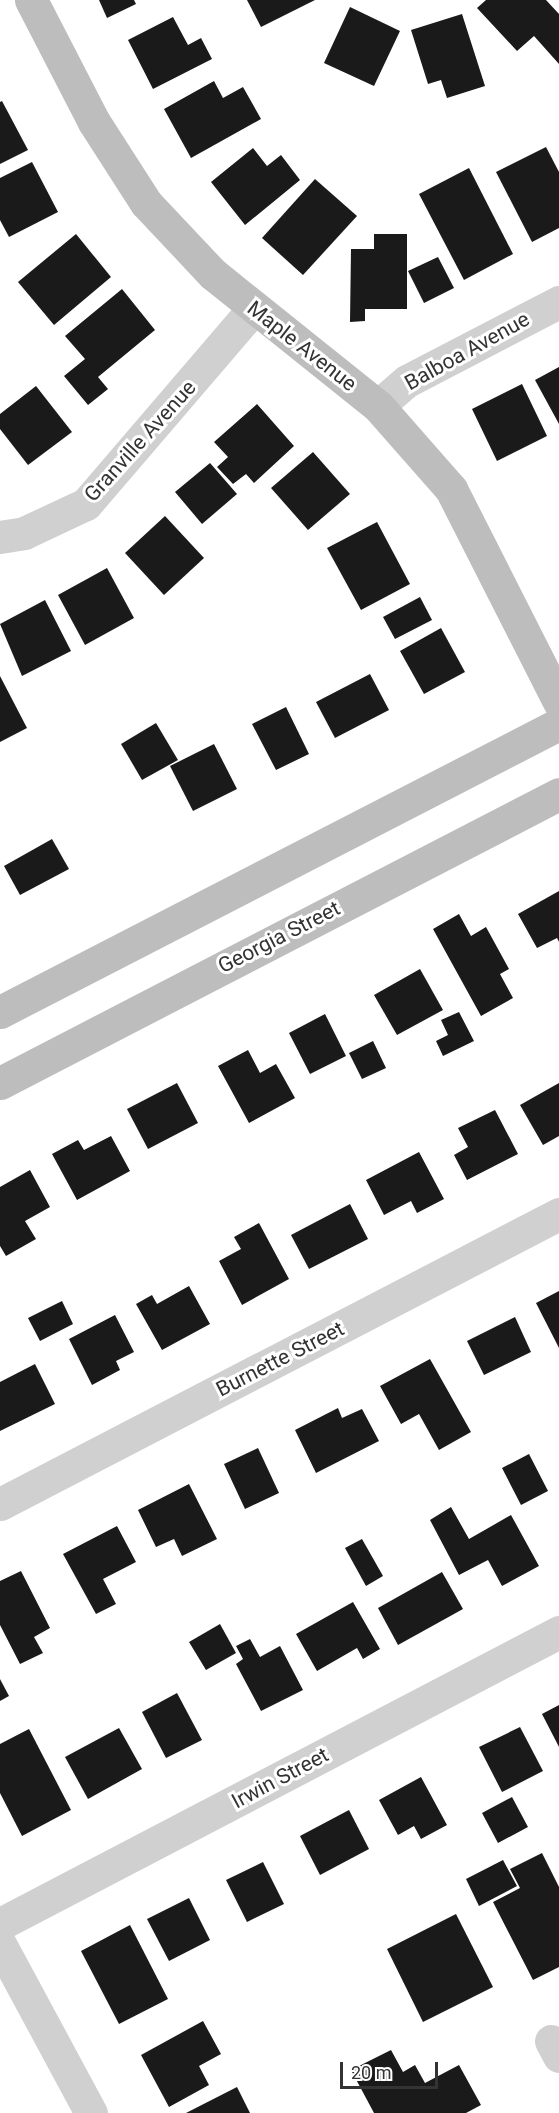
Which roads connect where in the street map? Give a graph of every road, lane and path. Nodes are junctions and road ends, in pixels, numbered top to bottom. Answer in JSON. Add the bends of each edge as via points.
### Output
{"nodes":[{"id":1,"x":31,"y":0,"type":"edge"},
{"id":2,"x":559,"y":302,"type":"edge"},
{"id":3,"x":254,"y":308,"type":"junction"},
{"id":4,"x":378,"y":406,"type":"junction"},
{"id":5,"x":0,"y":537,"type":"edge"},
{"id":6,"x":559,"y":702,"type":"edge"},
{"id":7,"x":559,"y":724,"type":"edge"},
{"id":8,"x":559,"y":794,"type":"edge"},
{"id":9,"x":0,"y":1012,"type":"edge"},
{"id":10,"x":0,"y":1083,"type":"edge"},
{"id":11,"x":559,"y":1214,"type":"edge"},
{"id":12,"x":0,"y":1504,"type":"edge"},
{"id":13,"x":559,"y":1632,"type":"edge"},
{"id":14,"x":0,"y":1924,"type":"edge"},
{"id":15,"x":0,"y":1944,"type":"edge"},
{"id":16,"x":91,"y":2113,"type":"edge"}],
"edges":[{"from":1,"to":3,"type":"main road","name":"Maple Avenue","via":[[94,122],[146,203]]},
{"from":2,"to":4,"type":"street","name":"Balboa Avenue","via":[[407,381]]},
{"from":3,"to":4,"type":"main road","name":"Maple Avenue"},
{"from":3,"to":5,"type":"street","name":"Granville Avenue","via":[[86,504],[24,533]]},
{"from":4,"to":6,"type":"main road","name":"Maple Avenue","via":[[451,489]]},
{"from":7,"to":9,"type":"main road"},
{"from":8,"to":10,"type":"main road","name":"Georgia Street"},
{"from":11,"to":12,"type":"street","name":"Burnette Street"},
{"from":13,"to":14,"type":"street","name":"Irwin Street"},
{"from":15,"to":16,"type":"street"}]}
